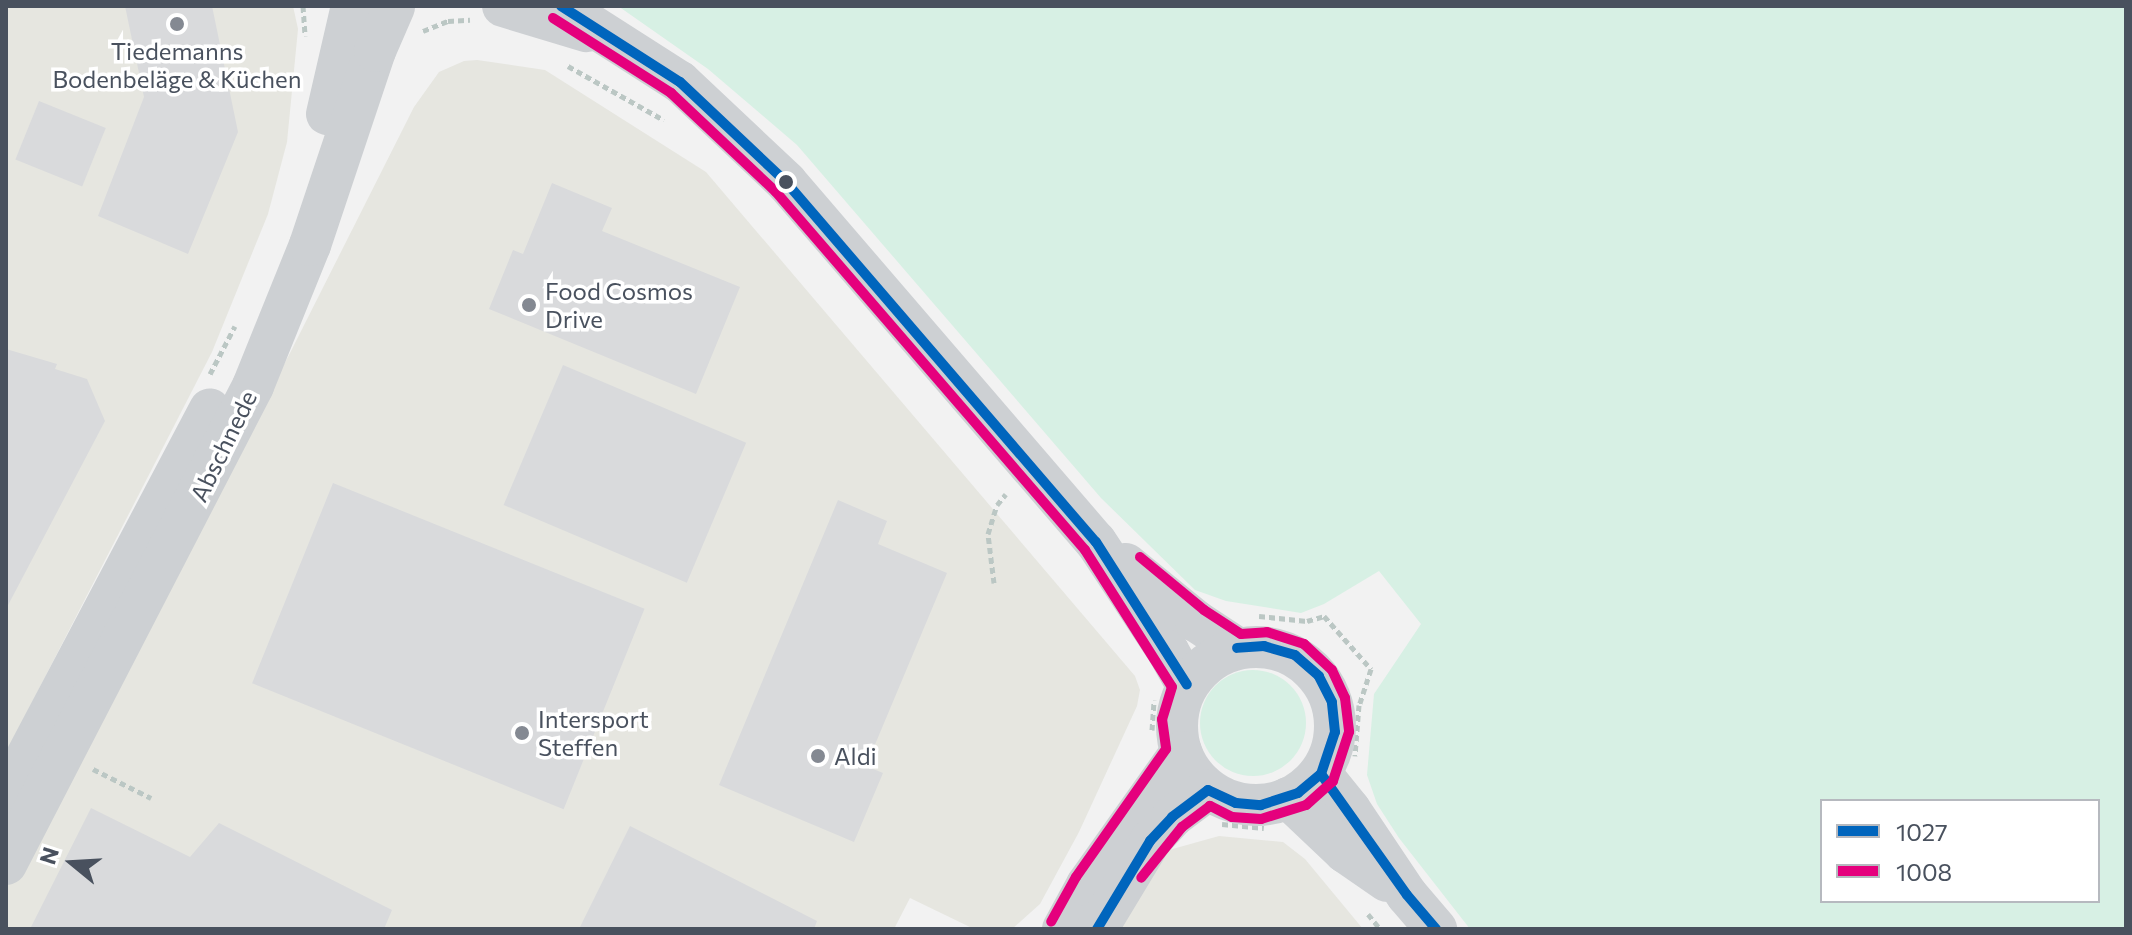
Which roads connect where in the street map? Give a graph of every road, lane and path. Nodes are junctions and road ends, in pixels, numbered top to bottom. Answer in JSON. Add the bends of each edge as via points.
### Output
{"nodes":[{"id":1,"x":303,"y":6,"type":"edge"},
{"id":2,"x":352,"y":6,"type":"edge"},
{"id":3,"x":391,"y":6,"type":"edge"},
{"id":4,"x":561,"y":6,"type":"edge"},
{"id":5,"x":491,"y":14,"type":"edge"},
{"id":6,"x":422,"y":16,"type":"edge"},
{"id":7,"x":613,"y":40,"type":"junction"},
{"id":8,"x":305,"y":47,"type":"dead end"},
{"id":9,"x":563,"y":64,"type":"dead end"},
{"id":10,"x":673,"y":127,"type":"dead end"},
{"id":11,"x":242,"y":312,"type":"dead end"},
{"id":12,"x":204,"y":387,"type":"dead end"},
{"id":13,"x":997,"y":482,"type":"dead end"},
{"id":14,"x":1007,"y":494,"type":"junction"},
{"id":15,"x":1015,"y":503,"type":"dead end"},
{"id":16,"x":1096,"y":542,"type":"junction"},
{"id":17,"x":994,"y":583,"type":"dead end"},
{"id":18,"x":1324,"y":616,"type":"dead end"},
{"id":19,"x":1237,"y":648,"type":"junction"},
{"id":20,"x":1171,"y":686,"type":"junction"},
{"id":21,"x":1166,"y":745,"type":"junction"},
{"id":22,"x":64,"y":754,"type":"junction"},
{"id":23,"x":1321,"y":777,"type":"junction"},
{"id":24,"x":1208,"y":790,"type":"junction"},
{"id":25,"x":6,"y":796,"type":"edge"},
{"id":26,"x":151,"y":798,"type":"dead end"},
{"id":27,"x":6,"y":864,"type":"edge"},
{"id":28,"x":1063,"y":929,"type":"edge"},
{"id":29,"x":1097,"y":929,"type":"edge"},
{"id":30,"x":1436,"y":929,"type":"edge"}],
"edges":[{"from":1,"to":8,"type":"path"},
{"from":2,"to":25,"type":"street","name":"Abschnede","via":[[314,161],[256,317]]},
{"from":3,"to":6,"type":"street"},
{"from":3,"to":22,"type":"street","name":"Abschnede","via":[[310,245],[253,386]]},
{"from":4,"to":7,"type":"street"},
{"from":5,"to":6,"type":"path","via":[[461,19]]},
{"from":5,"to":7,"type":"street"},
{"from":7,"to":16,"type":"street","via":[[680,82],[786,182]]},
{"from":9,"to":10,"type":"path"},
{"from":11,"to":12,"type":"path"},
{"from":13,"to":14,"type":"path"},
{"from":14,"to":15,"type":"path"},
{"from":14,"to":17,"type":"path","via":[[997,505],[988,534]]},
{"from":16,"to":19,"type":"street"},
{"from":16,"to":20,"type":"street","via":[[1168,651]]},
{"from":18,"to":23,"type":"path","via":[[1371,669],[1359,705]]},
{"from":19,"to":20,"type":"street","via":[[1208,660]]},
{"from":19,"to":23,"type":"street","via":[[1264,646],[1295,655],[1319,676],[1332,702],[1335,732]]},
{"from":20,"to":21,"type":"path"},
{"from":20,"to":21,"type":"street","via":[[1176,721]]},
{"from":21,"to":24,"type":"street"},
{"from":21,"to":28,"type":"street"},
{"from":22,"to":26,"type":"path"},
{"from":22,"to":27,"type":"street","name":"Abschnede"},
{"from":23,"to":24,"type":"street","via":[[1261,805],[1236,803]]},
{"from":23,"to":30,"type":"street","via":[[1345,852],[1407,895]]},
{"from":24,"to":29,"type":"street","via":[[1150,841]]}]}
